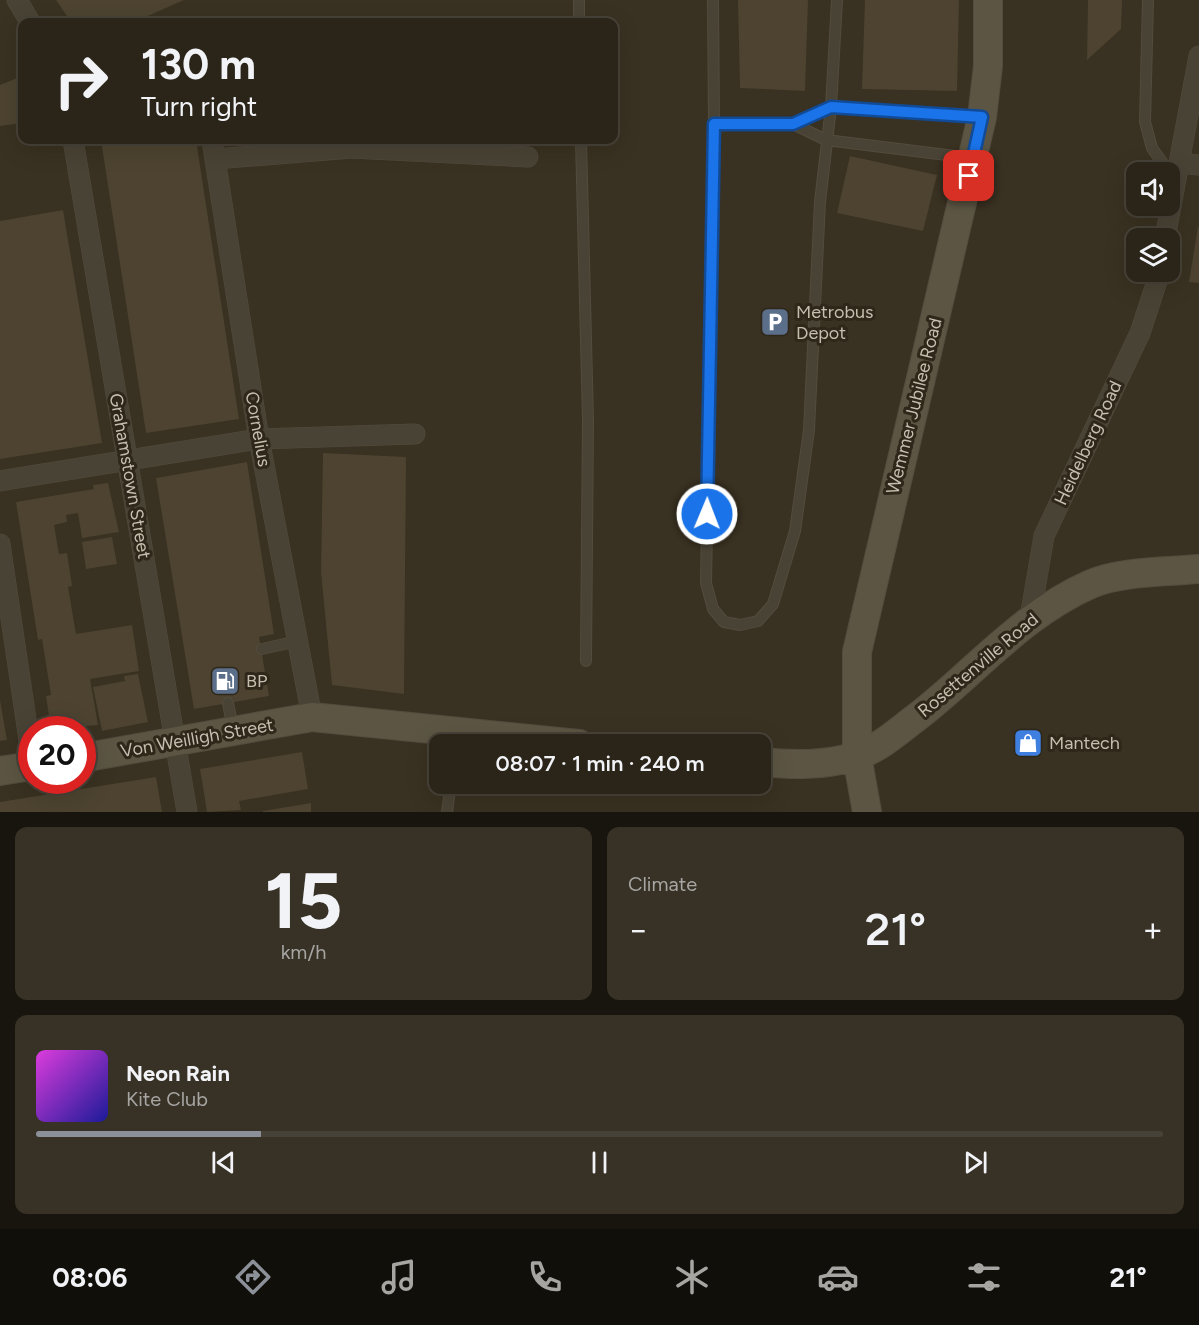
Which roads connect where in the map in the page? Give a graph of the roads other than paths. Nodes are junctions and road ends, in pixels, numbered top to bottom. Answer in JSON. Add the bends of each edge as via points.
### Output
{"nodes":[{"id":1,"x":16,"y":0,"type":"edge"},
{"id":2,"x":579,"y":0,"type":"edge"},
{"id":3,"x":713,"y":0,"type":"edge"},
{"id":4,"x":837,"y":0,"type":"edge"},
{"id":5,"x":988,"y":0,"type":"edge"},
{"id":6,"x":1148,"y":0,"type":"edge"},
{"id":7,"x":27,"y":18,"type":"edge"},
{"id":8,"x":579,"y":18,"type":"edge"},
{"id":9,"x":1199,"y":56,"type":"edge"},
{"id":10,"x":831,"y":107,"type":"junction"},
{"id":11,"x":982,"y":117,"type":"junction"},
{"id":12,"x":714,"y":124,"type":"junction"},
{"id":13,"x":793,"y":124,"type":"junction"},
{"id":14,"x":826,"y":140,"type":"junction"},
{"id":15,"x":74,"y":144,"type":"edge"},
{"id":16,"x":580,"y":144,"type":"edge"},
{"id":17,"x":214,"y":149,"type":"edge"},
{"id":18,"x":528,"y":157,"type":"dead end"},
{"id":19,"x":973,"y":159,"type":"junction"},
{"id":20,"x":1164,"y":162,"type":"edge"},
{"id":21,"x":1175,"y":162,"type":"edge"},
{"id":22,"x":1199,"y":165,"type":"edge"},
{"id":23,"x":1180,"y":171,"type":"edge"},
{"id":24,"x":1157,"y":282,"type":"edge"},
{"id":25,"x":416,"y":434,"type":"dead end"},
{"id":26,"x":260,"y":439,"type":"junction"},
{"id":27,"x":128,"y":460,"type":"junction"},
{"id":28,"x":0,"y":481,"type":"edge"},
{"id":29,"x":0,"y":544,"type":"edge"},
{"id":30,"x":1199,"y":569,"type":"edge"},
{"id":31,"x":1030,"y":618,"type":"junction"},
{"id":32,"x":298,"y":641,"type":"junction"},
{"id":33,"x":262,"y":649,"type":"dead end"},
{"id":34,"x":586,"y":661,"type":"dead end"},
{"id":35,"x":228,"y":703,"type":"dead end"},
{"id":36,"x":25,"y":716,"type":"edge"},
{"id":37,"x":312,"y":717,"type":"junction"},
{"id":38,"x":234,"y":732,"type":"junction"},
{"id":39,"x":430,"y":734,"type":"edge"},
{"id":40,"x":175,"y":742,"type":"junction"},
{"id":41,"x":96,"y":756,"type":"edge"},
{"id":42,"x":857,"y":756,"type":"junction"},
{"id":43,"x":771,"y":762,"type":"edge"},
{"id":44,"x":18,"y":768,"type":"edge"},
{"id":45,"x":0,"y":771,"type":"edge"},
{"id":46,"x":449,"y":794,"type":"edge"},
{"id":47,"x":186,"y":812,"type":"edge"},
{"id":48,"x":447,"y":812,"type":"edge"},
{"id":49,"x":867,"y":812,"type":"edge"}],
"edges":[{"from":1,"to":7,"type":"street"},
{"from":2,"to":8,"type":"lane"},
{"from":3,"to":12,"type":"lane"},
{"from":4,"to":10,"type":"lane"},
{"from":5,"to":11,"type":"main road","name":"Wemmer Jubilee Road","via":[[988,66]]},
{"from":6,"to":20,"type":"lane","via":[[1144,122],[1152,148]]},
{"from":9,"to":21,"type":"street"},
{"from":10,"to":11,"type":"lane"},
{"from":10,"to":13,"type":"lane"},
{"from":10,"to":14,"type":"lane"},
{"from":11,"to":19,"type":"main road","name":"Wemmer Jubilee Road"},
{"from":12,"to":13,"type":"lane"},
{"from":12,"to":14,"type":"lane","via":[[706,583],[713,609],[724,622],[740,625],[758,621],[773,604],[795,531],[809,430]]},
{"from":13,"to":14,"type":"lane"},
{"from":14,"to":19,"type":"lane"},
{"from":15,"to":27,"type":"street","name":"Grahamstown Street"},
{"from":16,"to":34,"type":"lane","via":[[588,420]]},
{"from":17,"to":18,"type":"street","via":[[352,148]]},
{"from":17,"to":26,"type":"street","name":"Cornelius"},
{"from":19,"to":42,"type":"main road","name":"Wemmer Jubilee Road","via":[[861,626],[855,703]]},
{"from":22,"to":23,"type":"street"},
{"from":24,"to":31,"type":"street","name":"Heidelberg Road","via":[[1140,333],[1044,536]]},
{"from":25,"to":26,"type":"street"},
{"from":26,"to":27,"type":"street"},
{"from":26,"to":32,"type":"street","name":"Cornelius"},
{"from":27,"to":28,"type":"street"},
{"from":27,"to":40,"type":"street","name":"Grahamstown Street"},
{"from":29,"to":36,"type":"street"},
{"from":30,"to":31,"type":"main road","name":"Rosettenville Road","via":[[1092,583]]},
{"from":31,"to":42,"type":"main road","name":"Rosettenville Road","via":[[938,701],[888,739]]},
{"from":32,"to":33,"type":"lane"},
{"from":32,"to":37,"type":"street","name":"Cornelius"},
{"from":35,"to":38,"type":"lane"},
{"from":37,"to":38,"type":"main road","name":"Von Weilligh Street"},
{"from":37,"to":39,"type":"main road"},
{"from":38,"to":40,"type":"main road","name":"Von Weilligh Street"},
{"from":40,"to":41,"type":"main road","name":"Von Weilligh Street"},
{"from":40,"to":47,"type":"street","name":"Grahamstown Street"},
{"from":42,"to":43,"type":"main road","name":"Rosettenville Road","via":[[821,763]]},
{"from":42,"to":49,"type":"main road","name":"Wemmer Jubilee Road"},
{"from":44,"to":45,"type":"main road"},
{"from":46,"to":48,"type":"lane"}]}
